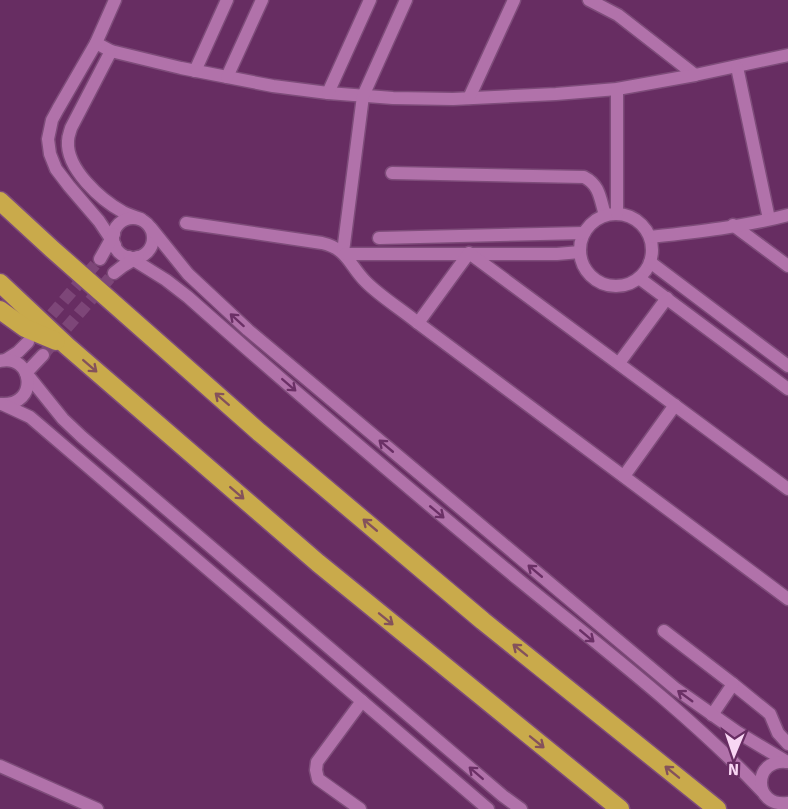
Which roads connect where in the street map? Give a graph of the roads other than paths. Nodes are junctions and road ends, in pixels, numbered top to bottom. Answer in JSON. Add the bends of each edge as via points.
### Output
{"nodes":[{"id":1,"x":116,"y":0,"type":"edge"},
{"id":2,"x":227,"y":0,"type":"edge"},
{"id":3,"x":262,"y":0,"type":"edge"},
{"id":4,"x":370,"y":0,"type":"edge"},
{"id":5,"x":406,"y":0,"type":"edge"},
{"id":6,"x":514,"y":0,"type":"edge"},
{"id":7,"x":589,"y":0,"type":"edge"},
{"id":8,"x":96,"y":43,"type":"junction"},
{"id":9,"x":111,"y":51,"type":"junction"},
{"id":10,"x":788,"y":55,"type":"edge"},
{"id":11,"x":737,"y":67,"type":"junction"},
{"id":12,"x":195,"y":71,"type":"junction"},
{"id":13,"x":695,"y":75,"type":"junction"},
{"id":14,"x":227,"y":77,"type":"junction"},
{"id":15,"x":617,"y":89,"type":"junction"},
{"id":16,"x":328,"y":93,"type":"junction"},
{"id":17,"x":363,"y":96,"type":"junction"},
{"id":18,"x":469,"y":98,"type":"junction"},
{"id":19,"x":392,"y":173,"type":"dead end"},
{"id":20,"x":0,"y":201,"type":"edge"},
{"id":21,"x":611,"y":214,"type":"junction"},
{"id":22,"x":141,"y":219,"type":"junction"},
{"id":23,"x":781,"y":219,"type":"edge"},
{"id":24,"x":186,"y":223,"type":"dead end"},
{"id":25,"x":733,"y":225,"type":"junction"},
{"id":26,"x":151,"y":228,"type":"junction"},
{"id":27,"x":584,"y":233,"type":"junction"},
{"id":28,"x":650,"y":237,"type":"junction"},
{"id":29,"x":379,"y":238,"type":"dead end"},
{"id":30,"x":113,"y":239,"type":"junction"},
{"id":31,"x":580,"y":252,"type":"junction"},
{"id":32,"x":344,"y":253,"type":"junction"},
{"id":33,"x":470,"y":253,"type":"junction"},
{"id":34,"x":134,"y":258,"type":"junction"},
{"id":35,"x":100,"y":259,"type":"tunnel mouth"},
{"id":36,"x":650,"y":262,"type":"junction"},
{"id":37,"x":788,"y":266,"type":"edge"},
{"id":38,"x":114,"y":273,"type":"tunnel mouth"},
{"id":39,"x":639,"y":278,"type":"junction"},
{"id":40,"x":0,"y":284,"type":"edge"},
{"id":41,"x":667,"y":298,"type":"junction"},
{"id":42,"x":0,"y":310,"type":"edge"},
{"id":43,"x":418,"y":323,"type":"junction"},
{"id":44,"x":28,"y":342,"type":"dead end"},
{"id":45,"x":67,"y":346,"type":"junction"},
{"id":46,"x":42,"y":355,"type":"tunnel mouth"},
{"id":47,"x":2,"y":359,"type":"edge"},
{"id":48,"x":618,"y":363,"type":"junction"},
{"id":49,"x":788,"y":366,"type":"edge"},
{"id":50,"x":26,"y":372,"type":"junction"},
{"id":51,"x":788,"y":389,"type":"edge"},
{"id":52,"x":1,"y":404,"type":"edge"},
{"id":53,"x":675,"y":405,"type":"junction"},
{"id":54,"x":624,"y":476,"type":"junction"},
{"id":55,"x":788,"y":489,"type":"edge"},
{"id":56,"x":788,"y":599,"type":"edge"},
{"id":57,"x":664,"y":631,"type":"dead end"},
{"id":58,"x":733,"y":684,"type":"junction"},
{"id":59,"x":362,"y":701,"type":"junction"},
{"id":60,"x":712,"y":715,"type":"junction"},
{"id":61,"x":788,"y":744,"type":"edge"},
{"id":62,"x":788,"y":761,"type":"edge"},
{"id":63,"x":0,"y":766,"type":"edge"},
{"id":64,"x":762,"y":791,"type":"junction"},
{"id":65,"x":788,"y":803,"type":"edge"},
{"id":66,"x":780,"y":806,"type":"edge"},
{"id":67,"x":97,"y":809,"type":"edge"},
{"id":68,"x":360,"y":809,"type":"edge"},
{"id":69,"x":488,"y":809,"type":"edge"},
{"id":70,"x":521,"y":809,"type":"edge"},
{"id":71,"x":620,"y":809,"type":"edge"},
{"id":72,"x":717,"y":809,"type":"edge"}],
"edges":[{"from":1,"to":8,"type":"street"},
{"from":2,"to":12,"type":"street"},
{"from":3,"to":14,"type":"street"},
{"from":4,"to":16,"type":"street"},
{"from":5,"to":17,"type":"street"},
{"from":6,"to":18,"type":"street"},
{"from":7,"to":13,"type":"street","via":[[618,15]]},
{"from":8,"to":9,"type":"street"},
{"from":8,"to":30,"type":"street","via":[[52,120],[48,145],[56,169]]},
{"from":9,"to":12,"type":"street"},
{"from":9,"to":22,"type":"street","via":[[71,128],[68,149],[76,168],[93,189],[123,212]]},
{"from":10,"to":11,"type":"street"},
{"from":11,"to":13,"type":"street"},
{"from":11,"to":23,"type":"street"},
{"from":12,"to":14,"type":"street"},
{"from":13,"to":15,"type":"street"},
{"from":14,"to":16,"type":"street"},
{"from":15,"to":18,"type":"street"},
{"from":15,"to":21,"type":"street"},
{"from":16,"to":17,"type":"street"},
{"from":17,"to":18,"type":"street"},
{"from":17,"to":32,"type":"street"},
{"from":19,"to":21,"type":"street","via":[[584,177],[596,185]]},
{"from":72,"to":20,"type":"highway","one_way":true,"via":[[483,621],[259,432]]},
{"from":21,"to":27,"type":"street","via":[[591,224]]},
{"from":21,"to":28,"type":"street","via":[[638,221]]},
{"from":22,"to":26,"type":"street"},
{"from":22,"to":30,"type":"street","via":[[121,222]]},
{"from":23,"to":25,"type":"street"},
{"from":24,"to":32,"type":"street","via":[[322,243]]},
{"from":25,"to":28,"type":"street"},
{"from":25,"to":37,"type":"street"},
{"from":26,"to":34,"type":"street","via":[[152,246]]},
{"from":60,"to":26,"type":"street","one_way":true,"via":[[248,330],[188,274]]},
{"from":27,"to":29,"type":"street"},
{"from":27,"to":31,"type":"street"},
{"from":28,"to":36,"type":"street"},
{"from":30,"to":34,"type":"street","via":[[118,251]]},
{"from":30,"to":35,"type":"street"},
{"from":31,"to":33,"type":"street"},
{"from":31,"to":39,"type":"street","via":[[586,271],[604,284],[621,285]]},
{"from":32,"to":33,"type":"street"},
{"from":32,"to":43,"type":"street","via":[[367,283]]},
{"from":33,"to":43,"type":"street"},
{"from":33,"to":48,"type":"street"},
{"from":34,"to":38,"type":"street"},
{"from":34,"to":64,"type":"street","one_way":true,"via":[[189,297],[388,472],[666,701]]},
{"from":36,"to":39,"type":"street"},
{"from":36,"to":49,"type":"street"},
{"from":39,"to":41,"type":"street"},
{"from":40,"to":45,"type":"highway"},
{"from":41,"to":48,"type":"street"},
{"from":41,"to":51,"type":"street"},
{"from":42,"to":45,"type":"highway","via":[[25,328]]},
{"from":43,"to":54,"type":"street"},
{"from":44,"to":47,"type":"street"},
{"from":45,"to":71,"type":"highway","one_way":true,"via":[[318,564]]},
{"from":46,"to":50,"type":"street"},
{"from":47,"to":50,"type":"street","via":[[18,364]]},
{"from":48,"to":53,"type":"street"},
{"from":50,"to":52,"type":"street","via":[[28,383],[22,397]]},
{"from":70,"to":50,"type":"street","one_way":true,"via":[[82,437]]},
{"from":52,"to":59,"type":"street","via":[[30,417]]},
{"from":53,"to":54,"type":"street"},
{"from":53,"to":55,"type":"street"},
{"from":54,"to":56,"type":"street"},
{"from":57,"to":58,"type":"street"},
{"from":58,"to":60,"type":"street"},
{"from":58,"to":61,"type":"street","via":[[770,714]]},
{"from":59,"to":68,"type":"street","via":[[316,762],[318,779]]},
{"from":59,"to":69,"type":"street"},
{"from":60,"to":62,"type":"street"},
{"from":62,"to":64,"type":"street","via":[[774,763],[764,771]]},
{"from":63,"to":67,"type":"street"},
{"from":64,"to":66,"type":"street"},
{"from":65,"to":66,"type":"street"}]}
